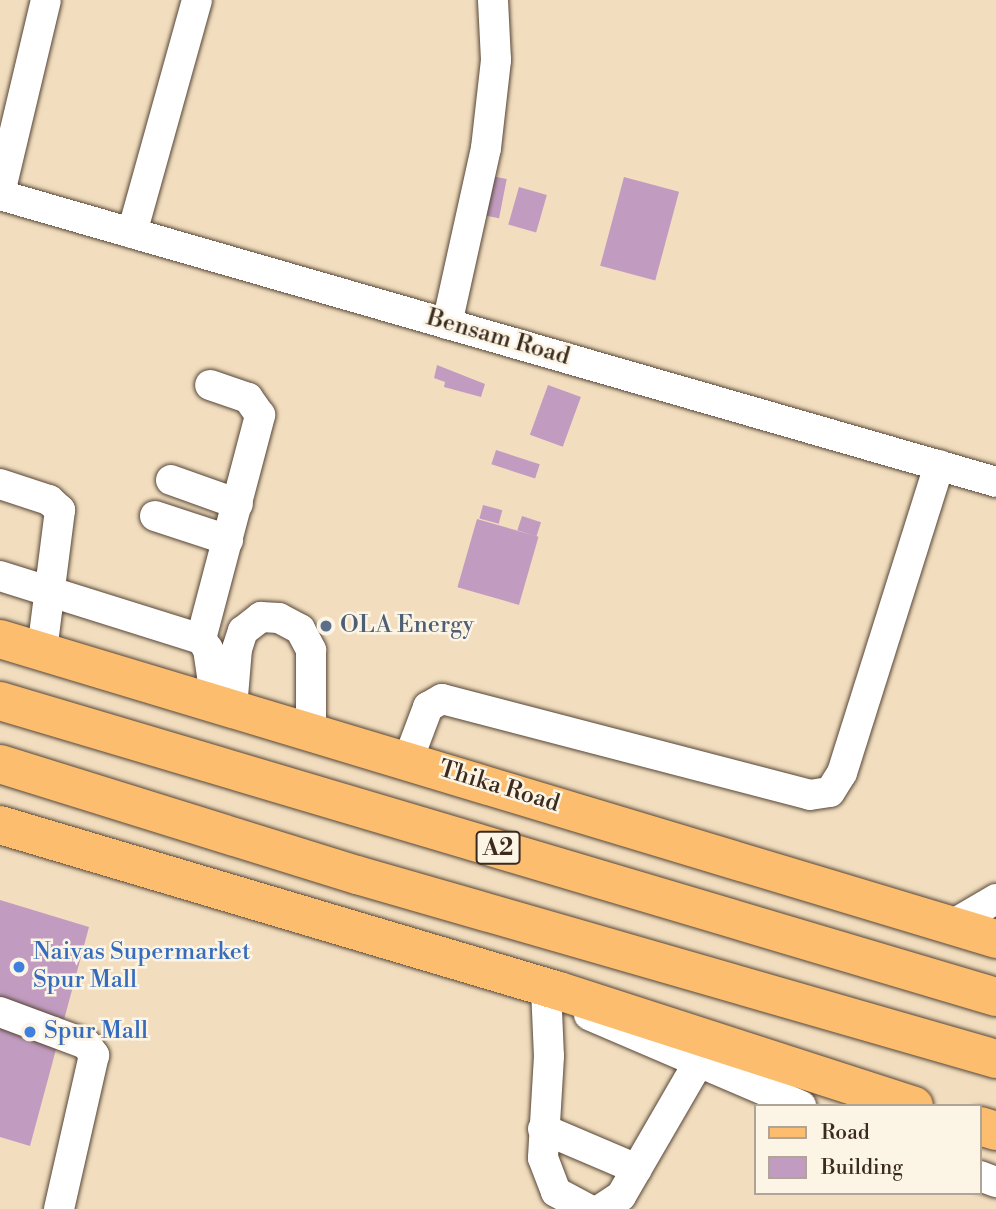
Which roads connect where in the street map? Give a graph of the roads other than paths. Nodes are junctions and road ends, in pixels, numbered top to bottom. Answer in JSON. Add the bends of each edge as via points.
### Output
{"nodes":[{"id":1,"x":46,"y":0,"type":"edge"},
{"id":2,"x":197,"y":0,"type":"edge"},
{"id":3,"x":493,"y":0,"type":"edge"},
{"id":4,"x":0,"y":194,"type":"edge"},
{"id":5,"x":132,"y":233,"type":"junction"},
{"id":6,"x":447,"y":324,"type":"junction"},
{"id":7,"x":210,"y":385,"type":"dead end"},
{"id":8,"x":939,"y":465,"type":"junction"},
{"id":9,"x":171,"y":481,"type":"dead end"},
{"id":10,"x":996,"y":482,"type":"edge"},
{"id":11,"x":0,"y":484,"type":"edge"},
{"id":12,"x":238,"y":504,"type":"junction"},
{"id":13,"x":155,"y":516,"type":"dead end"},
{"id":14,"x":228,"y":540,"type":"junction"},
{"id":15,"x":0,"y":576,"type":"edge"},
{"id":16,"x":52,"y":592,"type":"junction"},
{"id":17,"x":0,"y":639,"type":"edge"},
{"id":18,"x":201,"y":639,"type":"junction"},
{"id":19,"x":42,"y":651,"type":"junction"},
{"id":20,"x":0,"y":701,"type":"edge"},
{"id":21,"x":224,"y":705,"type":"junction"},
{"id":22,"x":311,"y":732,"type":"junction"},
{"id":23,"x":408,"y":760,"type":"junction"},
{"id":24,"x":0,"y":764,"type":"edge"},
{"id":25,"x":0,"y":825,"type":"edge"},
{"id":26,"x":996,"y":899,"type":"edge"},
{"id":27,"x":951,"y":925,"type":"junction"},
{"id":28,"x":996,"y":939,"type":"edge"},
{"id":29,"x":552,"y":989,"type":"junction"},
{"id":30,"x":996,"y":997,"type":"edge"},
{"id":31,"x":0,"y":1012,"type":"edge"},
{"id":32,"x":996,"y":1059,"type":"edge"},
{"id":33,"x":698,"y":1065,"type":"junction"},
{"id":34,"x":796,"y":1104,"type":"edge"},
{"id":35,"x":908,"y":1104,"type":"edge"},
{"id":36,"x":543,"y":1129,"type":"junction"},
{"id":37,"x":637,"y":1169,"type":"junction"},
{"id":38,"x":59,"y":1209,"type":"edge"},
{"id":39,"x":589,"y":1209,"type":"edge"},
{"id":40,"x":601,"y":1209,"type":"edge"}],
"edges":[{"from":1,"to":4,"type":"street"},
{"from":2,"to":5,"type":"street"},
{"from":3,"to":6,"type":"street","via":[[496,60],[486,148]]},
{"from":4,"to":5,"type":"street","name":"Bensam Road"},
{"from":5,"to":6,"type":"street","name":"Bensam Road"},
{"from":6,"to":8,"type":"street","name":"Bensam Road"},
{"from":7,"to":12,"type":"street","via":[[248,398],[260,415]]},
{"from":8,"to":10,"type":"street","name":"Bensam Road"},
{"from":8,"to":23,"type":"street","via":[[851,747],[830,792],[810,794],[442,699],[428,706]]},
{"from":9,"to":12,"type":"street"},
{"from":11,"to":16,"type":"street","via":[[49,500],[60,510]]},
{"from":12,"to":14,"type":"street"},
{"from":13,"to":14,"type":"street"},
{"from":14,"to":18,"type":"street"},
{"from":15,"to":16,"type":"street"},
{"from":16,"to":18,"type":"street"},
{"from":16,"to":19,"type":"street"},
{"from":17,"to":19,"type":"main road","name":"Thika Road"},
{"from":18,"to":21,"type":"street"},
{"from":19,"to":21,"type":"main road","name":"Thika Road"},
{"from":20,"to":30,"type":"main road","number":"A2"},
{"from":21,"to":22,"type":"main road","name":"Thika Road"},
{"from":21,"to":22,"type":"street","via":[[243,631],[261,617],[279,618],[300,629],[311,650]]},
{"from":22,"to":23,"type":"main road","name":"Thika Road"},
{"from":23,"to":27,"type":"main road","name":"Thika Road"},
{"from":24,"to":32,"type":"main road","via":[[357,875]]},
{"from":25,"to":29,"type":"main road"},
{"from":26,"to":27,"type":"street"},
{"from":27,"to":28,"type":"main road","name":"Thika Road"},
{"from":29,"to":33,"type":"street","via":[[609,1025]]},
{"from":29,"to":35,"type":"main road"},
{"from":29,"to":36,"type":"street"},
{"from":31,"to":38,"type":"street","via":[[86,1044],[94,1055]]},
{"from":33,"to":34,"type":"street"},
{"from":33,"to":37,"type":"street"},
{"from":36,"to":37,"type":"street"},
{"from":36,"to":39,"type":"street","via":[[547,1177],[556,1192]]},
{"from":37,"to":40,"type":"street","via":[[621,1196]]}]}
